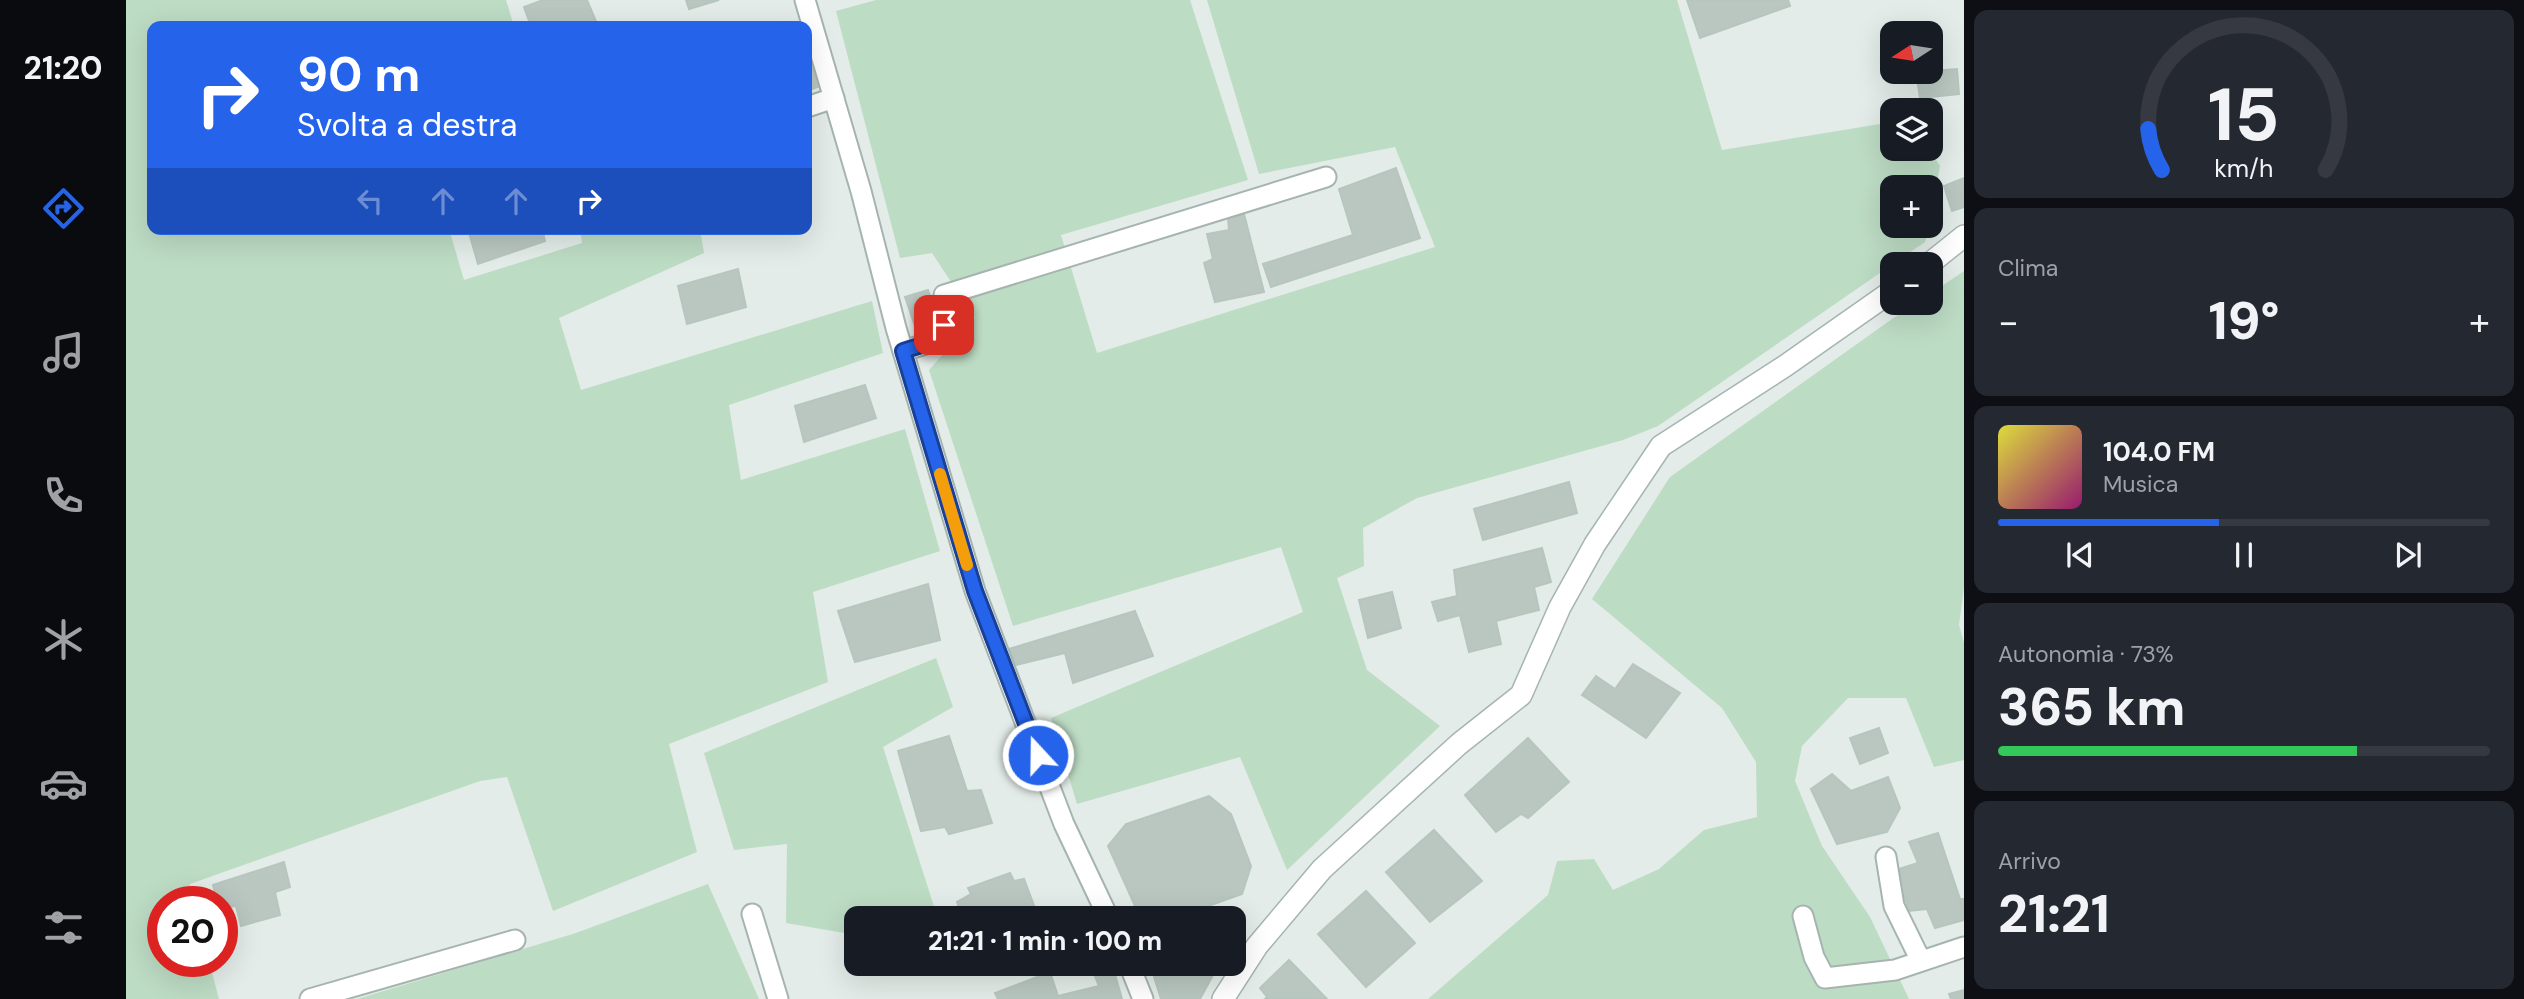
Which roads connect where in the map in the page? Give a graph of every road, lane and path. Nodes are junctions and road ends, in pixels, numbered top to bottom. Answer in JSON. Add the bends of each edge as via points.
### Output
{"nodes":[{"id":1,"x":805,"y":0,"type":"edge"},
{"id":2,"x":811,"y":21,"type":"edge"},
{"id":3,"x":812,"y":24,"type":"edge"},
{"id":4,"x":834,"y":98,"type":"junction"},
{"id":5,"x":812,"y":105,"type":"edge"},
{"id":6,"x":1326,"y":177,"type":"dead end"},
{"id":7,"x":1964,"y":236,"type":"edge"},
{"id":8,"x":1943,"y":253,"type":"edge"},
{"id":9,"x":1880,"y":299,"type":"edge"},
{"id":10,"x":903,"y":351,"type":"junction"},
{"id":11,"x":1886,"y":857,"type":"dead end"},
{"id":12,"x":1103,"y":906,"type":"edge"},
{"id":13,"x":752,"y":914,"type":"dead end"},
{"id":14,"x":1803,"y":916,"type":"dead end"},
{"id":15,"x":515,"y":940,"type":"dead end"},
{"id":16,"x":1964,"y":947,"type":"edge"},
{"id":17,"x":1921,"y":961,"type":"junction"},
{"id":18,"x":1134,"y":976,"type":"edge"},
{"id":19,"x":310,"y":999,"type":"edge"},
{"id":20,"x":778,"y":999,"type":"edge"},
{"id":21,"x":1143,"y":999,"type":"edge"},
{"id":22,"x":1223,"y":999,"type":"edge"}],
"edges":[{"from":1,"to":2,"type":"lane"},
{"from":3,"to":4,"type":"lane"},
{"from":4,"to":5,"type":"lane"},
{"from":4,"to":10,"type":"lane"},
{"from":6,"to":10,"type":"lane","via":[[944,295],[944,325],[934,341]]},
{"from":7,"to":8,"type":"street"},
{"from":9,"to":22,"type":"street","via":[[1661,446],[1595,544],[1560,607],[1521,695],[1459,744],[1322,869],[1257,946]]},
{"from":10,"to":12,"type":"lane","via":[[975,591],[1064,824]]},
{"from":11,"to":17,"type":"lane","via":[[1894,906]]},
{"from":13,"to":20,"type":"lane"},
{"from":14,"to":17,"type":"lane","via":[[1825,978],[1895,970]]},
{"from":15,"to":19,"type":"lane"},
{"from":16,"to":17,"type":"lane"},
{"from":18,"to":21,"type":"lane"}]}
